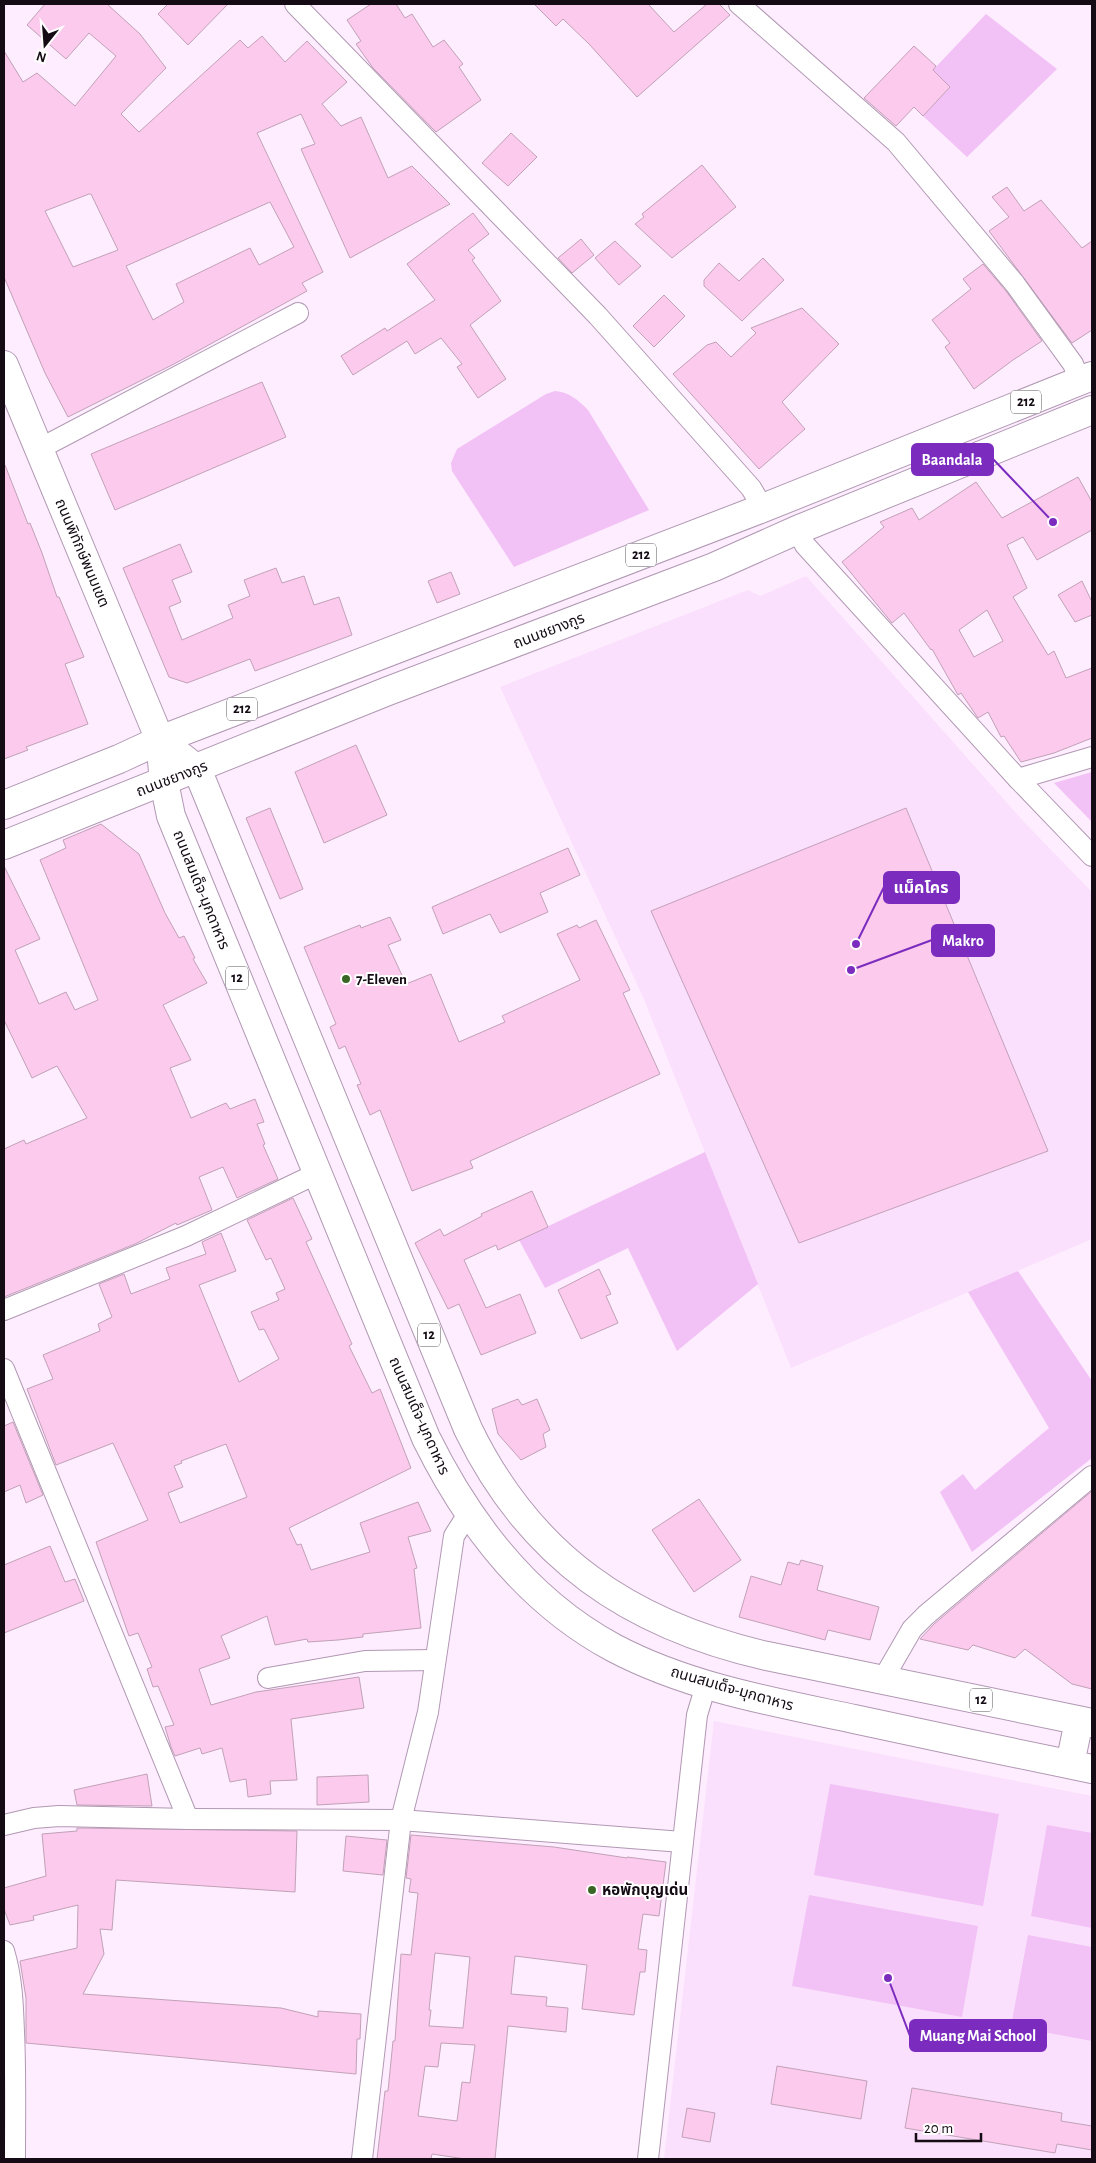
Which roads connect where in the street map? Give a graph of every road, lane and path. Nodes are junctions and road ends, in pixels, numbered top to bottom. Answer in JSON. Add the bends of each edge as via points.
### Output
{"nodes":[{"id":1,"x":295,"y":4,"type":"edge"},
{"id":2,"x":739,"y":4,"type":"edge"},
{"id":3,"x":298,"y":313,"type":"dead end"},
{"id":4,"x":4,"y":365,"type":"edge"},
{"id":5,"x":1086,"y":378,"type":"edge"},
{"id":6,"x":1092,"y":410,"type":"edge"},
{"id":7,"x":39,"y":449,"type":"junction"},
{"id":8,"x":763,"y":508,"type":"junction"},
{"id":9,"x":797,"y":530,"type":"junction"},
{"id":10,"x":160,"y":740,"type":"junction"},
{"id":11,"x":1092,"y":757,"type":"edge"},
{"id":12,"x":197,"y":769,"type":"junction"},
{"id":13,"x":1018,"y":779,"type":"junction"},
{"id":14,"x":164,"y":782,"type":"junction"},
{"id":15,"x":4,"y":805,"type":"edge"},
{"id":16,"x":4,"y":845,"type":"edge"},
{"id":17,"x":1092,"y":856,"type":"edge"},
{"id":18,"x":318,"y":1173,"type":"junction"},
{"id":19,"x":4,"y":1310,"type":"edge"},
{"id":20,"x":4,"y":1369,"type":"edge"},
{"id":21,"x":1092,"y":1476,"type":"edge"},
{"id":22,"x":468,"y":1514,"type":"junction"},
{"id":23,"x":435,"y":1660,"type":"junction"},
{"id":24,"x":268,"y":1678,"type":"dead end"},
{"id":25,"x":883,"y":1679,"type":"junction"},
{"id":26,"x":706,"y":1685,"type":"junction"},
{"id":27,"x":1086,"y":1722,"type":"edge"},
{"id":28,"x":1081,"y":1767,"type":"edge"},
{"id":29,"x":188,"y":1819,"type":"junction"},
{"id":30,"x":401,"y":1820,"type":"junction"},
{"id":31,"x":4,"y":1825,"type":"edge"},
{"id":32,"x":682,"y":1842,"type":"junction"},
{"id":33,"x":4,"y":1951,"type":"edge"},
{"id":34,"x":15,"y":2159,"type":"edge"},
{"id":35,"x":362,"y":2159,"type":"edge"},
{"id":36,"x":648,"y":2159,"type":"edge"}],
"edges":[{"from":1,"to":8,"type":"street","via":[[598,316],[751,488]]},
{"from":2,"to":5,"type":"street","via":[[896,142],[1015,284]]},
{"from":3,"to":7,"type":"street"},
{"from":4,"to":7,"type":"main road","name":"ถนนพิทักษ์พนมเขต"},
{"from":5,"to":8,"type":"main road","number":"212"},
{"from":6,"to":9,"type":"main road","name":"ถนนชยางกูร","number":"212"},
{"from":7,"to":10,"type":"main road","name":"ถนนพิทักษ์พนมเขต"},
{"from":8,"to":10,"type":"main road","number":"212"},
{"from":9,"to":12,"type":"main road","name":"ถนนชยางกูร","number":"212","via":[[714,567],[388,691]]},
{"from":9,"to":13,"type":"street","via":[[805,545]]},
{"from":10,"to":12,"type":"main road"},
{"from":10,"to":14,"type":"main road","name":"ถนนสมเด็จ-มุกดาหาร"},
{"from":10,"to":15,"type":"main road","number":"212"},
{"from":11,"to":13,"type":"street"},
{"from":12,"to":14,"type":"main road","name":"ถนนชยางกูร","number":"212"},
{"from":12,"to":25,"type":"main road","number":"12","via":[[468,1429],[482,1459],[519,1512],[576,1570],[608,1594],[669,1626],[730,1648]]},
{"from":13,"to":17,"type":"street"},
{"from":14,"to":16,"type":"main road","name":"ถนนชยางกูร","number":"212"},
{"from":14,"to":18,"type":"main road","name":"ถนนสมเด็จ-มุกดาหาร","number":"12","via":[[170,816]]},
{"from":18,"to":19,"type":"street","via":[[186,1236]]},
{"from":18,"to":22,"type":"main road","name":"ถนนสมเด็จ-มุกดาหาร","number":"12","via":[[426,1438]]},
{"from":20,"to":29,"type":"street"},
{"from":21,"to":25,"type":"street","via":[[926,1615],[912,1629]]},
{"from":22,"to":23,"type":"street","via":[[454,1536]]},
{"from":22,"to":26,"type":"main road","name":"ถนนสมเด็จ-มุกดาหาร","number":"12","via":[[539,1596],[572,1622],[613,1647]]},
{"from":23,"to":24,"type":"street","via":[[365,1660]]},
{"from":23,"to":30,"type":"street","via":[[428,1712]]},
{"from":25,"to":27,"type":"main road","number":"12"},
{"from":26,"to":28,"type":"main road","name":"ถนนสมเด็จ-มุกดาหาร","number":"12","via":[[798,1708]]},
{"from":26,"to":32,"type":"street","via":[[697,1715]]},
{"from":27,"to":28,"type":"main road"},
{"from":29,"to":30,"type":"street"},
{"from":29,"to":31,"type":"street","via":[[59,1816]]},
{"from":30,"to":32,"type":"street"},
{"from":30,"to":35,"type":"street"},
{"from":32,"to":36,"type":"street"},
{"from":33,"to":34,"type":"street","via":[[13,1998]]}]}
